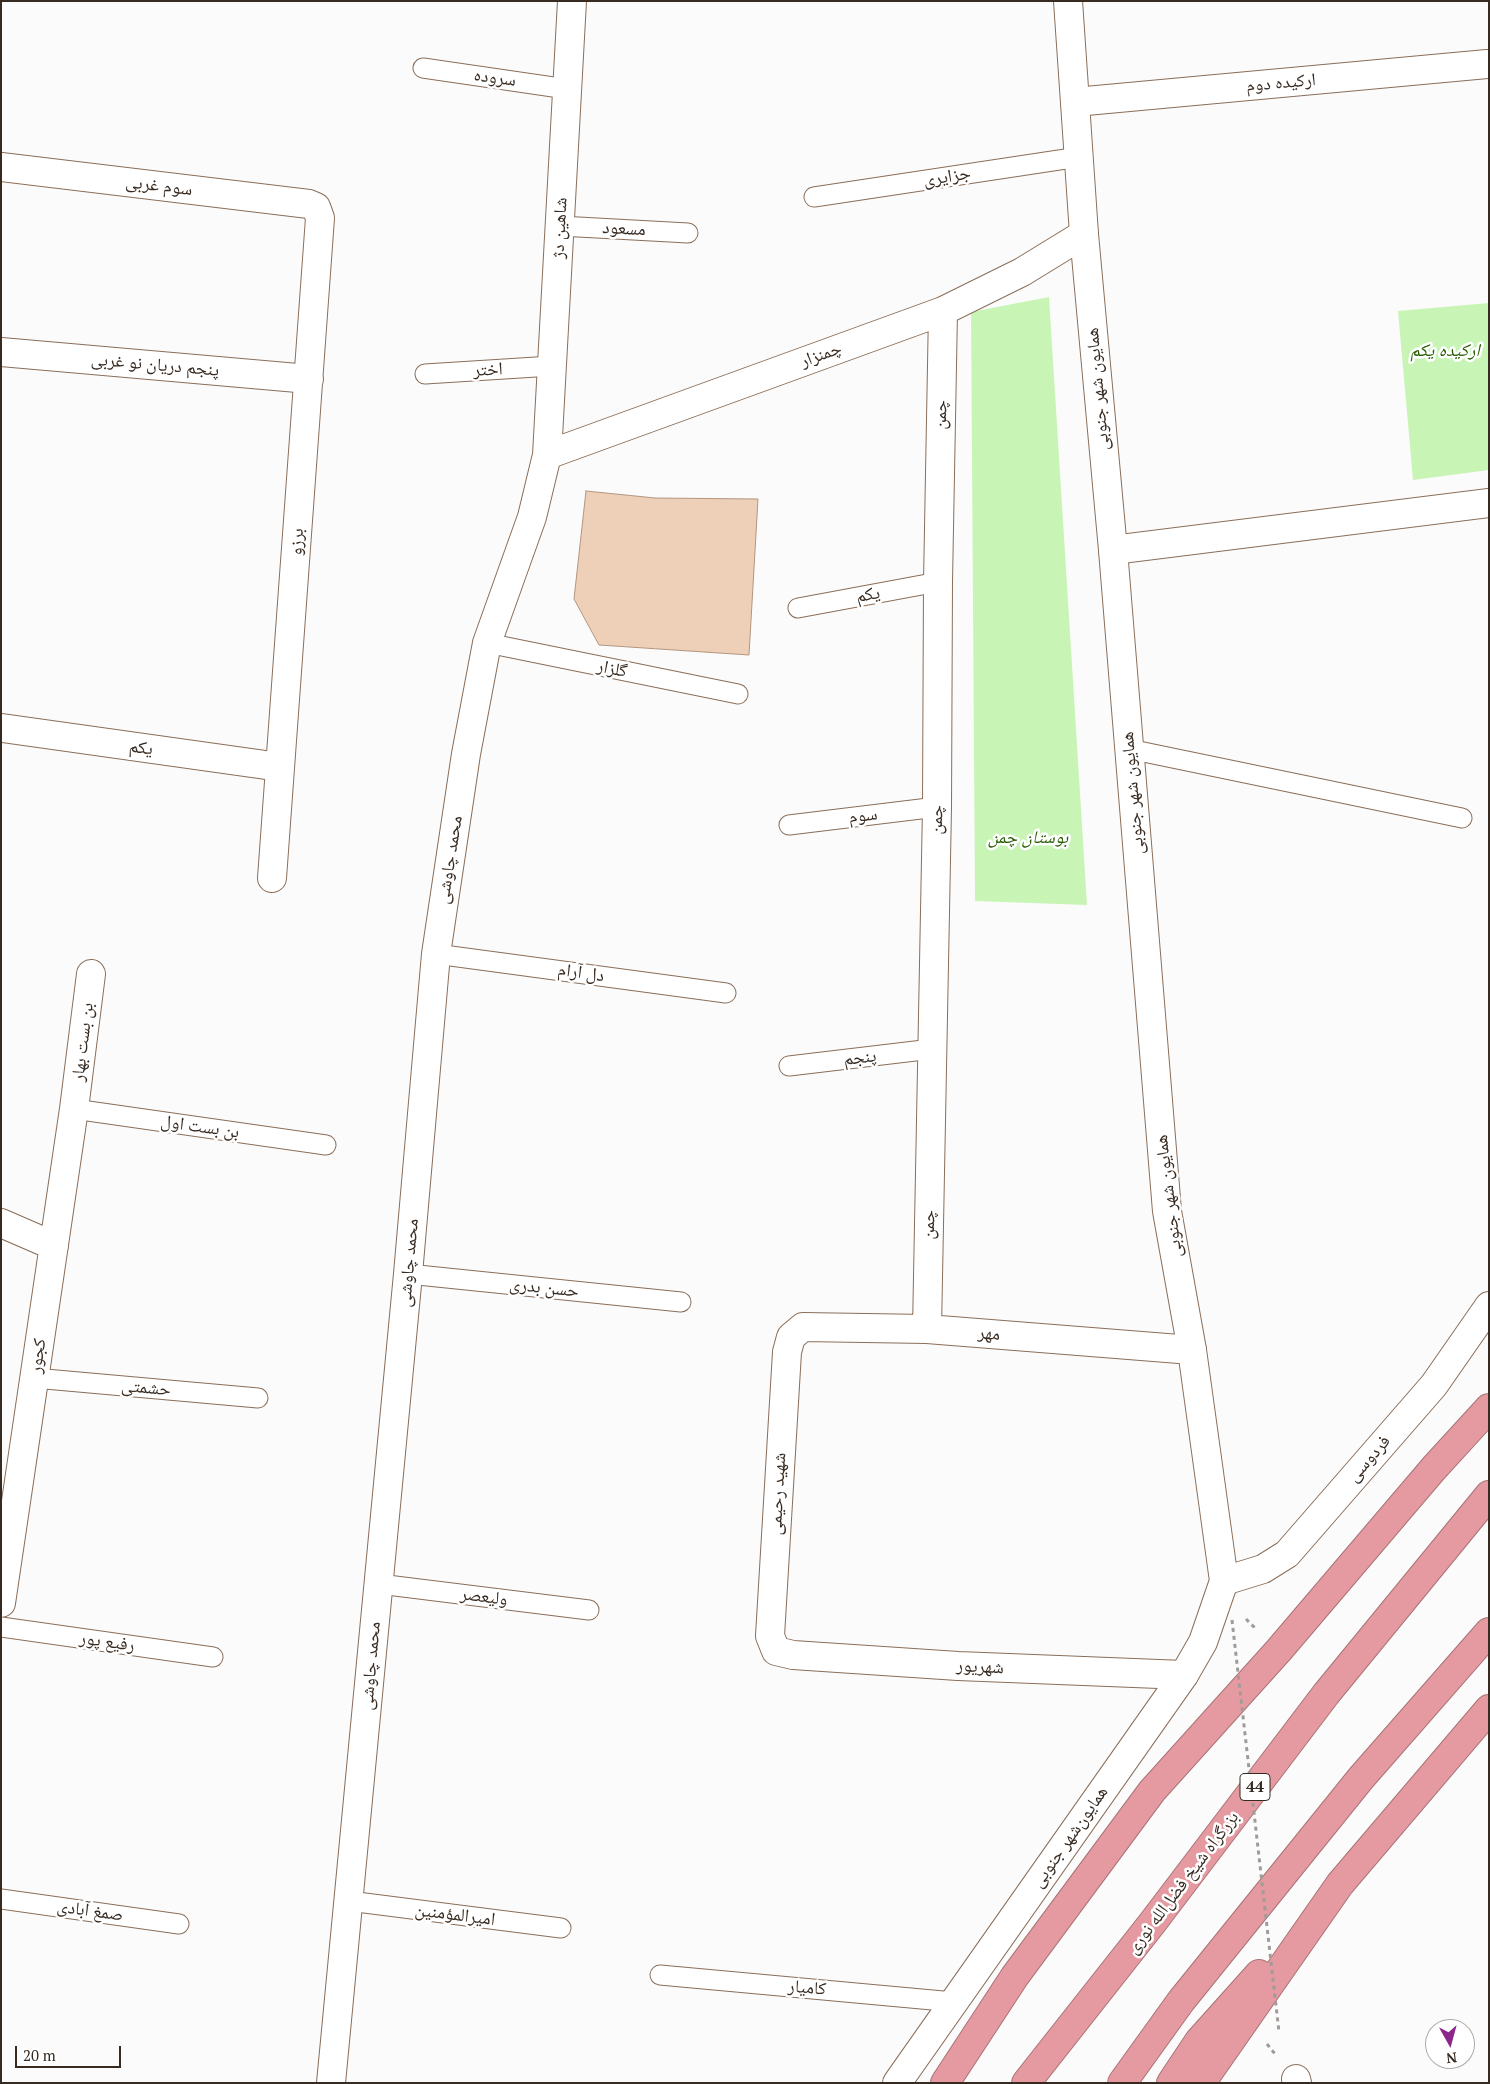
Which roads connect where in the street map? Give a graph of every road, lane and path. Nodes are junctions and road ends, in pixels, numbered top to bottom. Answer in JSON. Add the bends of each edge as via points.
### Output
{"nodes":[{"id":1,"x":572,"y":1,"type":"edge"},
{"id":2,"x":1068,"y":1,"type":"edge"},
{"id":3,"x":1488,"y":62,"type":"edge"},
{"id":4,"x":423,"y":68,"type":"dead end"},
{"id":5,"x":568,"y":89,"type":"junction"},
{"id":6,"x":1075,"y":102,"type":"junction"},
{"id":7,"x":1079,"y":156,"type":"junction"},
{"id":8,"x":1,"y":167,"type":"edge"},
{"id":9,"x":814,"y":197,"type":"dead end"},
{"id":10,"x":316,"y":207,"type":"joint"},
{"id":11,"x":560,"y":226,"type":"junction"},
{"id":12,"x":688,"y":233,"type":"dead end"},
{"id":13,"x":1084,"y":234,"type":"junction"},
{"id":14,"x":943,"y":311,"type":"junction"},
{"id":15,"x":1,"y":352,"type":"edge"},
{"id":16,"x":552,"y":366,"type":"junction"},
{"id":17,"x":425,"y":374,"type":"dead end"},
{"id":18,"x":309,"y":379,"type":"junction"},
{"id":19,"x":547,"y":455,"type":"junction"},
{"id":20,"x":1489,"y":503,"type":"edge"},
{"id":21,"x":1113,"y":550,"type":"junction"},
{"id":22,"x":938,"y":582,"type":"junction"},
{"id":23,"x":798,"y":608,"type":"dead end"},
{"id":24,"x":487,"y":643,"type":"junction"},
{"id":25,"x":738,"y":694,"type":"dead end"},
{"id":26,"x":2,"y":728,"type":"edge"},
{"id":27,"x":1129,"y":749,"type":"junction"},
{"id":28,"x":280,"y":767,"type":"junction"},
{"id":29,"x":937,"y":807,"type":"junction"},
{"id":30,"x":1462,"y":818,"type":"dead end"},
{"id":31,"x":789,"y":825,"type":"dead end"},
{"id":32,"x":272,"y":878,"type":"dead end"},
{"id":33,"x":436,"y":954,"type":"junction"},
{"id":34,"x":91,"y":974,"type":"dead end"},
{"id":35,"x":726,"y":992,"type":"dead end"},
{"id":36,"x":932,"y":1049,"type":"junction"},
{"id":37,"x":789,"y":1066,"type":"dead end"},
{"id":38,"x":74,"y":1110,"type":"junction"},
{"id":39,"x":326,"y":1145,"type":"dead end"},
{"id":40,"x":1,"y":1223,"type":"edge"},
{"id":41,"x":54,"y":1246,"type":"junction"},
{"id":42,"x":408,"y":1274,"type":"junction"},
{"id":43,"x":681,"y":1302,"type":"dead end"},
{"id":44,"x":1489,"y":1306,"type":"edge"},
{"id":45,"x":927,"y":1329,"type":"junction"},
{"id":46,"x":791,"y":1337,"type":"joint"},
{"id":47,"x":1192,"y":1350,"type":"junction"},
{"id":48,"x":34,"y":1378,"type":"junction"},
{"id":49,"x":1489,"y":1386,"type":"edge"},
{"id":50,"x":258,"y":1398,"type":"dead end"},
{"id":51,"x":1489,"y":1408,"type":"edge"},
{"id":52,"x":1434,"y":1468,"type":"junction"},
{"id":53,"x":9,"y":1495,"type":"edge"},
{"id":54,"x":1489,"y":1495,"type":"edge"},
{"id":55,"x":1224,"y":1581,"type":"junction"},
{"id":56,"x":379,"y":1584,"type":"junction"},
{"id":57,"x":1,"y":1603,"type":"edge"},
{"id":58,"x":589,"y":1610,"type":"dead end"},
{"id":59,"x":1232,"y":1620,"type":"dead end"},
{"id":60,"x":1,"y":1627,"type":"edge"},
{"id":61,"x":1489,"y":1632,"type":"edge"},
{"id":62,"x":776,"y":1651,"type":"joint"},
{"id":63,"x":213,"y":1657,"type":"dead end"},
{"id":64,"x":1184,"y":1676,"type":"junction"},
{"id":65,"x":1489,"y":1709,"type":"edge"},
{"id":66,"x":1340,"y":1884,"type":"junction"},
{"id":67,"x":1,"y":1899,"type":"edge"},
{"id":68,"x":349,"y":1901,"type":"junction"},
{"id":69,"x":179,"y":1924,"type":"dead end"},
{"id":70,"x":560,"y":1928,"type":"dead end"},
{"id":71,"x":660,"y":1975,"type":"dead end"},
{"id":72,"x":954,"y":2002,"type":"junction"},
{"id":73,"x":1279,"y":2032,"type":"dead end"},
{"id":74,"x":331,"y":2083,"type":"edge"},
{"id":75,"x":897,"y":2083,"type":"edge"},
{"id":76,"x":945,"y":2083,"type":"edge"},
{"id":77,"x":1026,"y":2083,"type":"edge"},
{"id":78,"x":1122,"y":2083,"type":"edge"},
{"id":79,"x":1171,"y":2083,"type":"edge"},
{"id":80,"x":1201,"y":2083,"type":"edge"}],
"edges":[{"from":1,"to":5,"type":"street","name":"شاهین دژ"},
{"from":2,"to":6,"type":"street","name":"همایون‌ شهر جنوبی"},
{"from":3,"to":6,"type":"street","name":"ارکیده دوم"},
{"from":4,"to":5,"type":"lane","name":"سروده"},
{"from":5,"to":11,"type":"street","name":"شاهین دژ"},
{"from":6,"to":7,"type":"street","name":"همایون‌ شهر جنوبی"},
{"from":7,"to":9,"type":"lane","name":"جزایری"},
{"from":7,"to":13,"type":"street","name":"همایون‌ شهر جنوبی"},
{"from":8,"to":10,"type":"street","name":"سوم غربی"},
{"from":10,"to":18,"type":"street","name":"برزو","via":[[320,218]]},
{"from":11,"to":12,"type":"lane","name":"مسعود"},
{"from":11,"to":16,"type":"street","name":"شاهین دژ"},
{"from":13,"to":14,"type":"street","name":"چمنزار","via":[[1022,272]]},
{"from":13,"to":21,"type":"street","name":"همایون‌ شهر جنوبی"},
{"from":14,"to":19,"type":"street","name":"چمنزار"},
{"from":14,"to":22,"type":"street","name":"چمن"},
{"from":15,"to":18,"type":"street","name":"پنجم دریان‌ نو غربی"},
{"from":16,"to":17,"type":"lane","name":"اختر"},
{"from":16,"to":19,"type":"street","name":"شاهین دژ"},
{"from":18,"to":28,"type":"street","name":"برزو"},
{"from":19,"to":24,"type":"street","name":"محمد چاوشی","via":[[532,517]]},
{"from":20,"to":21,"type":"street"},
{"from":21,"to":27,"type":"street","name":"همایون‌ شهر جنوبی"},
{"from":22,"to":23,"type":"lane","name":"یکم"},
{"from":22,"to":29,"type":"street","name":"چمن"},
{"from":24,"to":25,"type":"lane","name":"گلزار"},
{"from":24,"to":33,"type":"street","name":"محمد چاوشی","via":[[466,754]]},
{"from":26,"to":28,"type":"street","name":"یکم"},
{"from":27,"to":30,"type":"lane"},
{"from":27,"to":47,"type":"street","name":"همایون‌ شهر جنوبی","via":[[1167,1211]]},
{"from":28,"to":32,"type":"street","name":"برزو"},
{"from":29,"to":31,"type":"lane","name":"سوم"},
{"from":29,"to":36,"type":"street","name":"چمن"},
{"from":33,"to":35,"type":"lane","name":"دل‌ آرام"},
{"from":33,"to":42,"type":"street","name":"محمد چاوشی"},
{"from":34,"to":38,"type":"street","name":"بن بست بهار"},
{"from":36,"to":37,"type":"lane","name":"پنجم"},
{"from":36,"to":45,"type":"street","name":"چمن"},
{"from":38,"to":39,"type":"lane","name":"بن بست اول"},
{"from":38,"to":41,"type":"street","name":"کجور"},
{"from":40,"to":41,"type":"street"},
{"from":41,"to":48,"type":"street","name":"کجور"},
{"from":42,"to":43,"type":"lane","name":"حسن بدری"},
{"from":42,"to":56,"type":"street","name":"محمد چاوشی"},
{"from":44,"to":55,"type":"street","name":"فردوسی","via":[[1434,1385],[1287,1554],[1263,1569]]},
{"from":45,"to":46,"type":"street","name":"مهر","via":[[803,1327]]},
{"from":45,"to":47,"type":"street","name":"مهر"},
{"from":46,"to":62,"type":"street","name":"شهید رحیمی","via":[[787,1352],[770,1636]]},
{"from":47,"to":55,"type":"street","name":"همایون‌ شهر جنوبی"},
{"from":48,"to":50,"type":"lane","name":"حشمتی"},
{"from":48,"to":53,"type":"street","name":"کجور"},
{"from":49,"to":52,"type":"highway"},
{"from":51,"to":52,"type":"highway"},
{"from":52,"to":76,"type":"highway","via":[[1152,1791],[1016,1976]]},
{"from":53,"to":57,"type":"street","name":"کجور"},
{"from":54,"to":77,"type":"highway","name":"بزرگراه شیخ فضل‌الله نوری","number":"44","via":[[1326,1694]]},
{"from":55,"to":64,"type":"street","name":"همایون‌شهر جنوبی","via":[[1203,1642]]},
{"from":56,"to":58,"type":"lane","name":"ولیعصر"},
{"from":56,"to":68,"type":"street","name":"محمد چاوشی"},
{"from":59,"to":73,"type":"path","bridge":true},
{"from":60,"to":63,"type":"lane","name":"رفیع‌ پور"},
{"from":61,"to":78,"type":"highway","via":[[1361,1778],[1182,2001]]},
{"from":62,"to":64,"type":"street","name":"شهریور","via":[[793,1655],[958,1666]]},
{"from":64,"to":72,"type":"street","name":"همایون‌شهر جنوبی"},
{"from":65,"to":66,"type":"highway"},
{"from":66,"to":79,"type":"highway","via":[[1199,2040]]},
{"from":66,"to":80,"type":"highway"},
{"from":67,"to":69,"type":"lane","name":"صمغ‌ آبادی"},
{"from":68,"to":70,"type":"lane","name":"امیرالمؤمنین"},
{"from":68,"to":74,"type":"street","name":"محمد چاوشی"},
{"from":71,"to":72,"type":"lane","name":"کامیار"},
{"from":72,"to":75,"type":"street","name":"همایون‌شهر جنوبی"}]}
